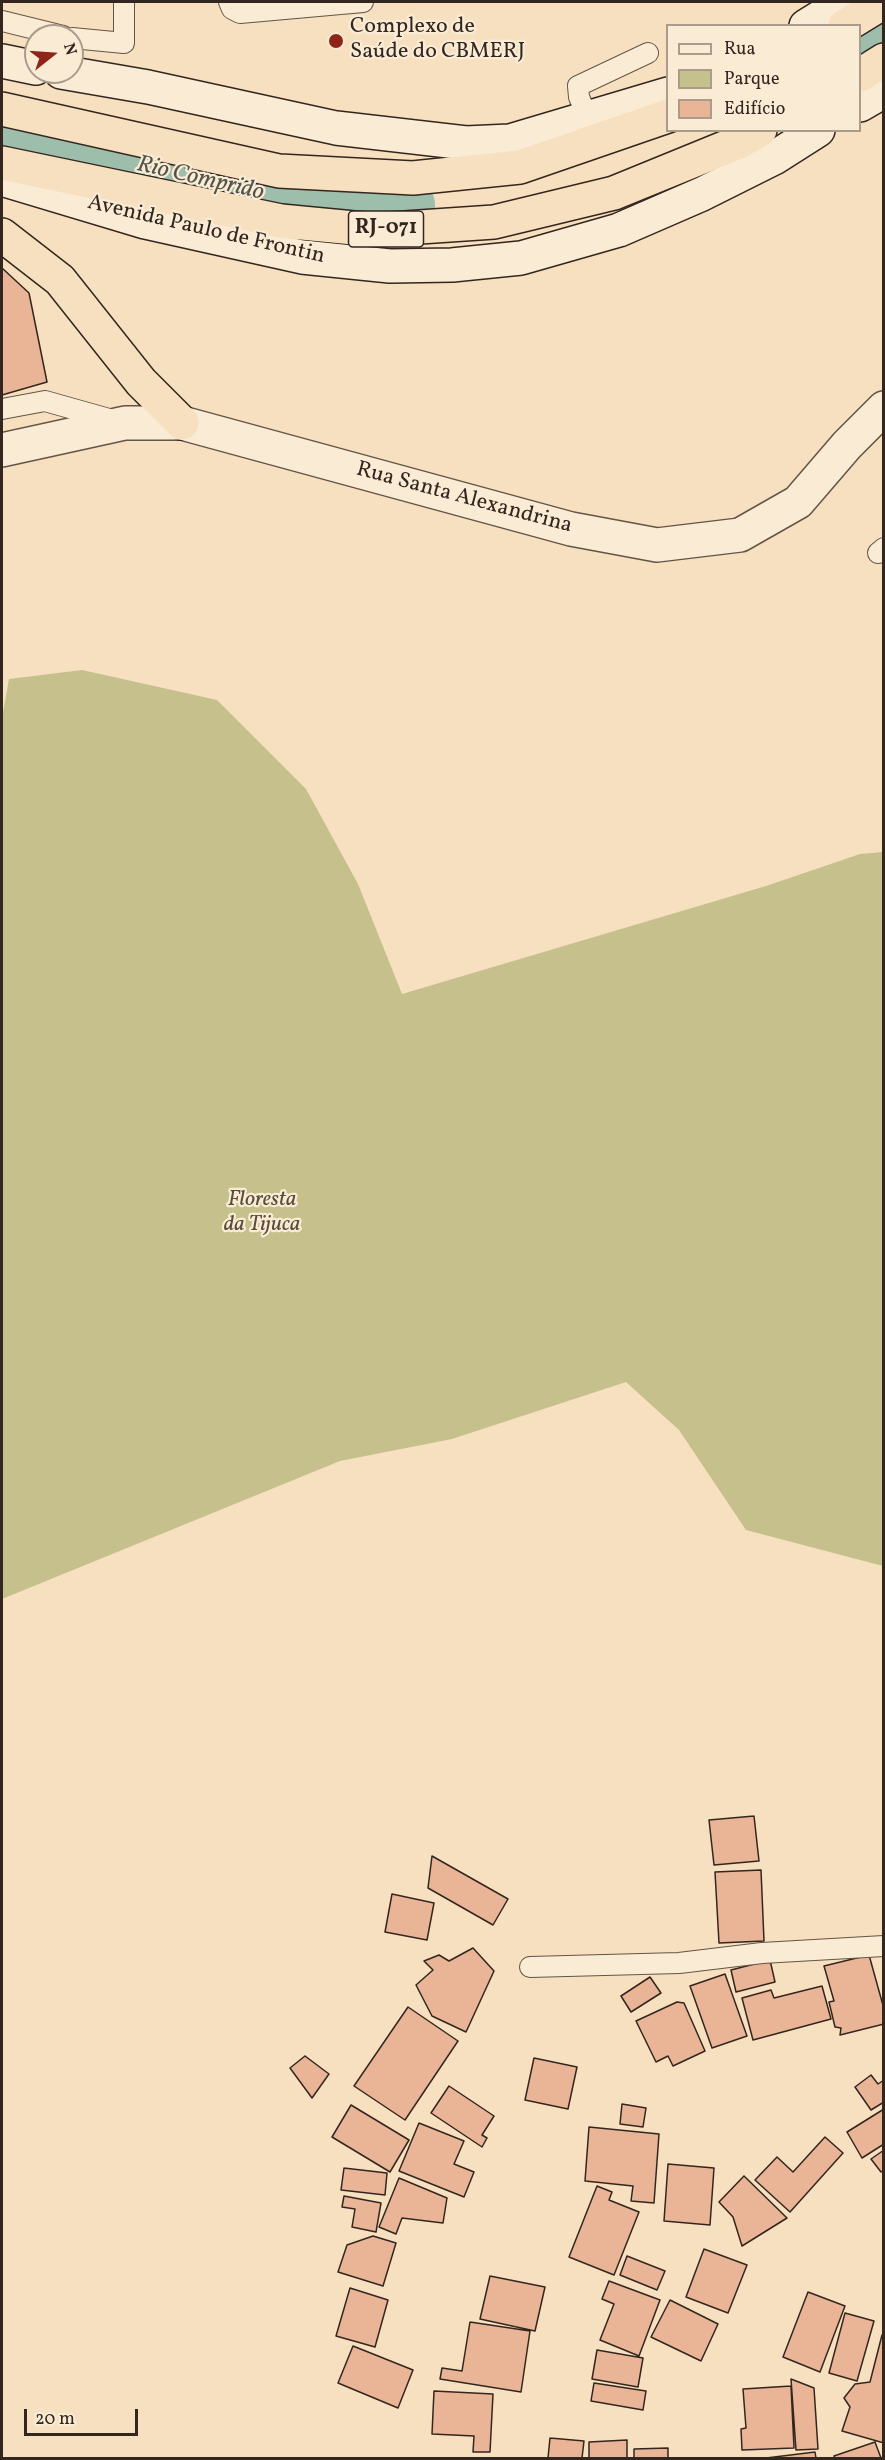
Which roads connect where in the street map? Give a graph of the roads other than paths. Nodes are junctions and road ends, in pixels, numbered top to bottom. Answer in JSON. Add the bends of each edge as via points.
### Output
{"nodes":[{"id":1,"x":124,"y":2,"type":"edge"},
{"id":2,"x":229,"y":2,"type":"edge"},
{"id":3,"x":363,"y":2,"type":"edge"},
{"id":4,"x":845,"y":2,"type":"edge"},
{"id":5,"x":884,"y":2,"type":"edge"},
{"id":6,"x":2,"y":21,"type":"edge"},
{"id":7,"x":809,"y":24,"type":"edge"},
{"id":8,"x":848,"y":24,"type":"edge"},
{"id":9,"x":24,"y":26,"type":"edge"},
{"id":10,"x":84,"y":39,"type":"edge"},
{"id":11,"x":648,"y":53,"type":"dead end"},
{"id":12,"x":884,"y":60,"type":"edge"},
{"id":13,"x":2,"y":62,"type":"edge"},
{"id":14,"x":24,"y":66,"type":"edge"},
{"id":15,"x":861,"y":74,"type":"edge"},
{"id":16,"x":84,"y":76,"type":"edge"},
{"id":17,"x":884,"y":91,"type":"edge"},
{"id":18,"x":666,"y":95,"type":"edge"},
{"id":19,"x":861,"y":104,"type":"edge"},
{"id":20,"x":2,"y":109,"type":"edge"},
{"id":21,"x":666,"y":117,"type":"edge"},
{"id":22,"x":588,"y":119,"type":"junction"},
{"id":23,"x":756,"y":132,"type":"edge"},
{"id":24,"x":815,"y":132,"type":"edge"},
{"id":25,"x":2,"y":163,"type":"edge"},
{"id":26,"x":2,"y":179,"type":"edge"},
{"id":27,"x":2,"y":235,"type":"edge"},
{"id":28,"x":884,"y":408,"type":"edge"},
{"id":29,"x":2,"y":409,"type":"edge"},
{"id":30,"x":125,"y":423,"type":"junction"},
{"id":31,"x":182,"y":423,"type":"junction"},
{"id":32,"x":2,"y":450,"type":"edge"},
{"id":33,"x":884,"y":1946,"type":"edge"},
{"id":34,"x":530,"y":1967,"type":"dead end"}],
"edges":[{"from":1,"to":10,"type":"lane","via":[[124,43]]},
{"from":2,"to":3,"type":"lane","via":[[240,13]]},
{"from":4,"to":7,"type":"main road"},
{"from":5,"to":8,"type":"highway"},
{"from":6,"to":9,"type":"lane"},
{"from":11,"to":22,"type":"lane","via":[[578,86]]},
{"from":12,"to":15,"type":"highway"},
{"from":13,"to":14,"type":"main road"},
{"from":16,"to":22,"type":"main road","via":[[336,128],[455,142],[510,141]]},
{"from":17,"to":19,"type":"main road"},
{"from":18,"to":22,"type":"main road"},
{"from":20,"to":21,"type":"highway","number":"RJ-071","via":[[279,171],[413,178],[520,167]]},
{"from":23,"to":25,"type":"highway","number":"RJ-071","via":[[614,193],[494,222],[375,230],[281,221]]},
{"from":24,"to":26,"type":"main road","name":"Avenida Paulo de Frontin","via":[[764,163],[619,230],[521,258],[452,265],[390,266],[302,257],[146,222]]},
{"from":27,"to":31,"type":"highway","via":[[60,280],[141,382]]},
{"from":28,"to":31,"type":"main road","name":"Rua Santa Alexandrina","via":[[798,502],[740,535],[657,545],[571,529]]},
{"from":29,"to":30,"type":"lane","via":[[45,400]]},
{"from":30,"to":31,"type":"main road","name":"Rua Santa Alexandrina"},
{"from":30,"to":32,"type":"main road","name":"Rua Santa Alexandrina"},
{"from":33,"to":34,"type":"lane","via":[[762,1953],[679,1964]]}]}
